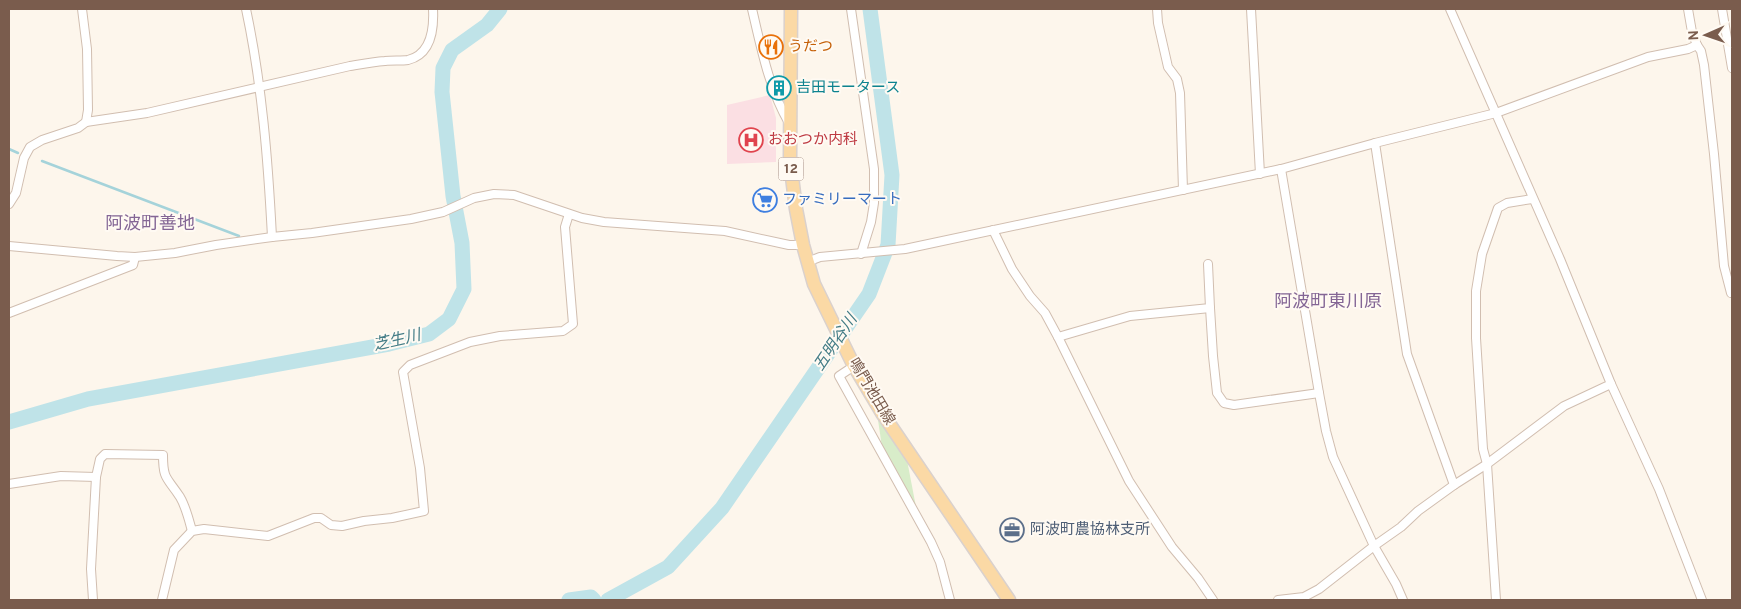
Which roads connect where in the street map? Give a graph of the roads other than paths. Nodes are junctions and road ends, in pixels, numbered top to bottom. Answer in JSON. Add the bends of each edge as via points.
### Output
{"nodes":[{"id":1,"x":82,"y":9,"type":"edge"},
{"id":2,"x":246,"y":9,"type":"edge"},
{"id":3,"x":433,"y":9,"type":"edge"},
{"id":4,"x":752,"y":9,"type":"edge"},
{"id":5,"x":791,"y":9,"type":"edge"},
{"id":6,"x":851,"y":9,"type":"edge"},
{"id":7,"x":1157,"y":9,"type":"edge"},
{"id":8,"x":1251,"y":9,"type":"edge"},
{"id":9,"x":1450,"y":9,"type":"edge"},
{"id":10,"x":1688,"y":9,"type":"edge"},
{"id":11,"x":1722,"y":9,"type":"edge"},
{"id":12,"x":1697,"y":45,"type":"junction"},
{"id":13,"x":1732,"y":68,"type":"edge"},
{"id":14,"x":260,"y":88,"type":"junction"},
{"id":15,"x":1496,"y":113,"type":"junction"},
{"id":16,"x":86,"y":122,"type":"junction"},
{"id":17,"x":790,"y":124,"type":"junction"},
{"id":18,"x":1375,"y":143,"type":"junction"},
{"id":19,"x":1281,"y":169,"type":"junction"},
{"id":20,"x":1260,"y":174,"type":"junction"},
{"id":21,"x":1183,"y":190,"type":"junction"},
{"id":22,"x":1532,"y":199,"type":"junction"},
{"id":23,"x":9,"y":204,"type":"edge"},
{"id":24,"x":568,"y":214,"type":"junction"},
{"id":25,"x":993,"y":230,"type":"junction"},
{"id":26,"x":272,"y":237,"type":"junction"},
{"id":27,"x":803,"y":245,"type":"junction"},
{"id":28,"x":9,"y":246,"type":"edge"},
{"id":29,"x":863,"y":254,"type":"junction"},
{"id":30,"x":135,"y":256,"type":"junction"},
{"id":31,"x":807,"y":262,"type":"junction"},
{"id":32,"x":1208,"y":264,"type":"dead end"},
{"id":33,"x":1731,"y":293,"type":"edge"},
{"id":34,"x":1210,"y":308,"type":"junction"},
{"id":35,"x":9,"y":313,"type":"edge"},
{"id":36,"x":1058,"y":337,"type":"junction"},
{"id":37,"x":851,"y":360,"type":"junction"},
{"id":38,"x":1611,"y":384,"type":"junction"},
{"id":39,"x":1319,"y":393,"type":"junction"},
{"id":40,"x":1486,"y":464,"type":"junction"},
{"id":41,"x":96,"y":477,"type":"junction"},
{"id":42,"x":9,"y":484,"type":"edge"},
{"id":43,"x":1454,"y":485,"type":"junction"},
{"id":44,"x":192,"y":530,"type":"junction"},
{"id":45,"x":1374,"y":546,"type":"junction"},
{"id":46,"x":93,"y":600,"type":"edge"},
{"id":47,"x":162,"y":600,"type":"edge"},
{"id":48,"x":950,"y":600,"type":"edge"},
{"id":49,"x":1009,"y":600,"type":"edge"},
{"id":50,"x":1213,"y":600,"type":"edge"},
{"id":51,"x":1278,"y":600,"type":"edge"},
{"id":52,"x":1403,"y":600,"type":"edge"},
{"id":53,"x":1496,"y":600,"type":"edge"},
{"id":54,"x":1702,"y":600,"type":"edge"}],
"edges":[{"from":1,"to":16,"type":"street","via":[[88,49]]},
{"from":2,"to":14,"type":"street"},
{"from":3,"to":14,"type":"street","via":[[434,26],[420,55],[408,60],[350,66]]},
{"from":4,"to":17,"type":"street","via":[[765,61],[781,109]]},
{"from":5,"to":17,"type":"main road","name":"鳴門池田線","number":"12"},
{"from":6,"to":29,"type":"street","via":[[874,169],[874,203]]},
{"from":7,"to":21,"type":"street","via":[[1168,67],[1177,79],[1180,93]]},
{"from":8,"to":20,"type":"street"},
{"from":9,"to":15,"type":"street"},
{"from":10,"to":12,"type":"street"},
{"from":11,"to":13,"type":"street"},
{"from":12,"to":15,"type":"street","via":[[1648,57]]},
{"from":12,"to":33,"type":"street","via":[[1704,65],[1724,266]]},
{"from":14,"to":16,"type":"street","via":[[147,113]]},
{"from":14,"to":26,"type":"street"},
{"from":15,"to":18,"type":"street"},
{"from":15,"to":22,"type":"street"},
{"from":16,"to":23,"type":"street","via":[[30,148],[24,158],[16,193]]},
{"from":17,"to":27,"type":"main road","name":"鳴門池田線","number":"12","via":[[790,161]]},
{"from":18,"to":19,"type":"street"},
{"from":18,"to":43,"type":"street","via":[[1407,354]]},
{"from":19,"to":20,"type":"street"},
{"from":19,"to":39,"type":"street"},
{"from":20,"to":21,"type":"street"},
{"from":21,"to":25,"type":"street"},
{"from":22,"to":38,"type":"street"},
{"from":22,"to":40,"type":"street","via":[[1498,208],[1482,254],[1476,291],[1476,338]]},
{"from":24,"to":26,"type":"street","via":[[514,195],[494,194],[474,198],[443,212]]},
{"from":24,"to":27,"type":"street","via":[[604,222],[725,231]]},
{"from":24,"to":44,"type":"street","via":[[565,227],[573,324],[563,331],[470,342],[410,365],[404,372],[424,511],[342,526],[314,518],[268,536]]},
{"from":25,"to":29,"type":"street"},
{"from":25,"to":36,"type":"street","via":[[1012,269]]},
{"from":26,"to":30,"type":"street","via":[[176,253]]},
{"from":27,"to":31,"type":"main road","name":"鳴門池田線","number":"12"},
{"from":28,"to":30,"type":"street"},
{"from":29,"to":31,"type":"street","via":[[820,257]]},
{"from":30,"to":35,"type":"street","via":[[133,265]]},
{"from":31,"to":37,"type":"main road","name":"鳴門池田線","number":"12","via":[[814,284]]},
{"from":32,"to":34,"type":"street"},
{"from":34,"to":36,"type":"street","via":[[1130,316]]},
{"from":34,"to":39,"type":"street","via":[[1217,393],[1224,403],[1234,406]]},
{"from":36,"to":50,"type":"street","via":[[1129,481],[1172,547]]},
{"from":37,"to":48,"type":"street","via":[[839,376],[932,542]]},
{"from":37,"to":49,"type":"main road","name":"鳴門池田線","number":"12","via":[[882,413]]},
{"from":38,"to":40,"type":"street","via":[[1564,406]]},
{"from":38,"to":54,"type":"street","via":[[1659,489]]},
{"from":39,"to":45,"type":"street","via":[[1333,457]]},
{"from":40,"to":43,"type":"street"},
{"from":40,"to":53,"type":"street"},
{"from":41,"to":42,"type":"street","via":[[61,476]]},
{"from":41,"to":44,"type":"street","via":[[100,459],[105,454],[163,455],[163,472],[180,499]]},
{"from":41,"to":46,"type":"street","via":[[91,570]]},
{"from":43,"to":45,"type":"street"},
{"from":44,"to":47,"type":"street","via":[[174,550]]},
{"from":45,"to":51,"type":"street","via":[[1319,589],[1304,597]]},
{"from":45,"to":52,"type":"street"}]}
